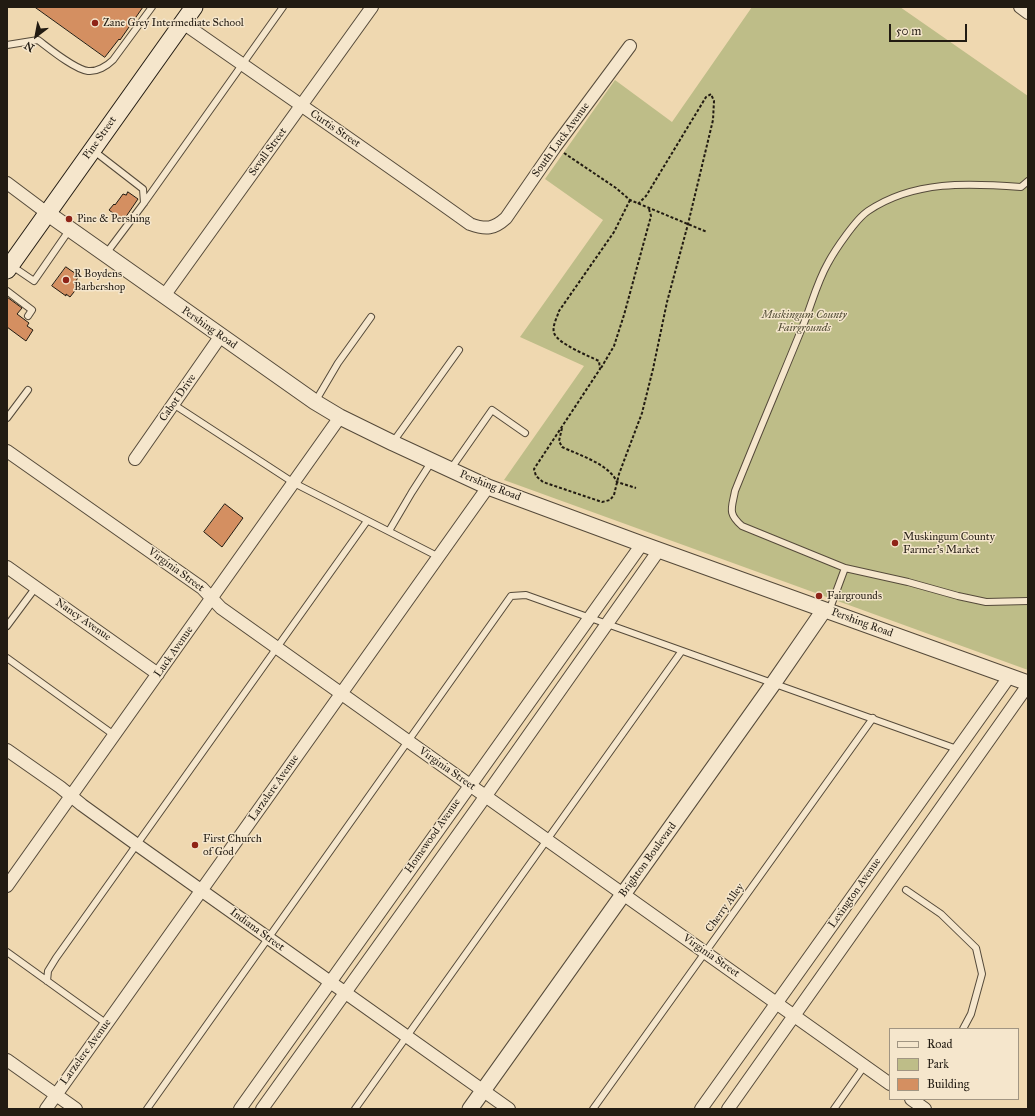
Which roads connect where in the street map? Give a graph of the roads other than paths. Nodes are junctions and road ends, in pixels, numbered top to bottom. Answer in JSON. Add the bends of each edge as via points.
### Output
{"nodes":[{"id":1,"x":152,"y":7,"type":"edge"},
{"id":2,"x":283,"y":7,"type":"edge"},
{"id":3,"x":372,"y":7,"type":"edge"},
{"id":4,"x":1020,"y":7,"type":"edge"},
{"id":5,"x":189,"y":12,"type":"edge"},
{"id":6,"x":1028,"y":13,"type":"edge"},
{"id":7,"x":7,"y":45,"type":"edge"},
{"id":8,"x":630,"y":46,"type":"dead end"},
{"id":9,"x":242,"y":65,"type":"junction"},
{"id":10,"x":301,"y":106,"type":"junction"},
{"id":11,"x":92,"y":150,"type":"junction"},
{"id":12,"x":1028,"y":181,"type":"edge"},
{"id":13,"x":7,"y":183,"type":"edge"},
{"id":14,"x":144,"y":203,"type":"junction"},
{"id":15,"x":47,"y":213,"type":"junction"},
{"id":16,"x":489,"y":228,"type":"joint"},
{"id":17,"x":70,"y":229,"type":"junction"},
{"id":18,"x":105,"y":255,"type":"junction"},
{"id":19,"x":9,"y":268,"type":"edge"},
{"id":20,"x":7,"y":291,"type":"edge"},
{"id":21,"x":164,"y":296,"type":"junction"},
{"id":22,"x":28,"y":316,"type":"dead end"},
{"id":23,"x":371,"y":317,"type":"dead end"},
{"id":24,"x":220,"y":337,"type":"junction"},
{"id":25,"x":459,"y":350,"type":"dead end"},
{"id":26,"x":28,"y":390,"type":"dead end"},
{"id":27,"x":315,"y":402,"type":"junction"},
{"id":28,"x":173,"y":404,"type":"junction"},
{"id":29,"x":340,"y":417,"type":"junction"},
{"id":30,"x":7,"y":418,"type":"edge"},
{"id":31,"x":525,"y":433,"type":"dead end"},
{"id":32,"x":392,"y":444,"type":"junction"},
{"id":33,"x":7,"y":451,"type":"edge"},
{"id":34,"x":135,"y":459,"type":"dead end"},
{"id":35,"x":432,"y":461,"type":"junction"},
{"id":36,"x":450,"y":470,"type":"junction"},
{"id":37,"x":294,"y":483,"type":"junction"},
{"id":38,"x":488,"y":486,"type":"junction"},
{"id":39,"x":367,"y":521,"type":"junction"},
{"id":40,"x":388,"y":531,"type":"junction"},
{"id":41,"x":642,"y":544,"type":"junction"},
{"id":42,"x":659,"y":550,"type":"junction"},
{"id":43,"x":439,"y":557,"type":"junction"},
{"id":44,"x":7,"y":567,"type":"edge"},
{"id":45,"x":845,"y":568,"type":"junction"},
{"id":46,"x":36,"y":587,"type":"junction"},
{"id":47,"x":212,"y":598,"type":"junction"},
{"id":48,"x":1028,"y":601,"type":"edge"},
{"id":49,"x":827,"y":611,"type":"junction"},
{"id":50,"x":589,"y":618,"type":"junction"},
{"id":51,"x":608,"y":624,"type":"junction"},
{"id":52,"x":7,"y":626,"type":"edge"},
{"id":53,"x":277,"y":647,"type":"junction"},
{"id":54,"x":681,"y":652,"type":"junction"},
{"id":55,"x":7,"y":658,"type":"edge"},
{"id":56,"x":158,"y":674,"type":"junction"},
{"id":57,"x":1009,"y":677,"type":"junction"},
{"id":58,"x":1027,"y":681,"type":"edge"},
{"id":59,"x":773,"y":684,"type":"junction"},
{"id":60,"x":342,"y":693,"type":"junction"},
{"id":61,"x":873,"y":718,"type":"junction"},
{"id":62,"x":114,"y":735,"type":"junction"},
{"id":63,"x":407,"y":741,"type":"junction"},
{"id":64,"x":957,"y":749,"type":"junction"},
{"id":65,"x":7,"y":750,"type":"edge"},
{"id":66,"x":469,"y":786,"type":"junction"},
{"id":67,"x":71,"y":796,"type":"junction"},
{"id":68,"x":485,"y":797,"type":"junction"},
{"id":69,"x":547,"y":840,"type":"junction"},
{"id":70,"x":136,"y":844,"type":"junction"},
{"id":71,"x":7,"y":886,"type":"edge"},
{"id":72,"x":906,"y":890,"type":"dead end"},
{"id":73,"x":202,"y":891,"type":"junction"},
{"id":74,"x":623,"y":894,"type":"junction"},
{"id":75,"x":268,"y":938,"type":"junction"},
{"id":76,"x":7,"y":952,"type":"edge"},
{"id":77,"x":705,"y":952,"type":"junction"},
{"id":78,"x":47,"y":981,"type":"junction"},
{"id":79,"x":330,"y":982,"type":"junction"},
{"id":80,"x":345,"y":992,"type":"junction"},
{"id":81,"x":776,"y":1002,"type":"junction"},
{"id":82,"x":794,"y":1015,"type":"junction"},
{"id":83,"x":107,"y":1024,"type":"junction"},
{"id":84,"x":964,"y":1028,"type":"edge"},
{"id":85,"x":407,"y":1036,"type":"junction"},
{"id":86,"x":7,"y":1060,"type":"edge"},
{"id":87,"x":865,"y":1065,"type":"junction"},
{"id":88,"x":889,"y":1083,"type":"edge"},
{"id":89,"x":483,"y":1091,"type":"junction"},
{"id":90,"x":56,"y":1094,"type":"junction"},
{"id":91,"x":914,"y":1100,"type":"edge"},
{"id":92,"x":46,"y":1109,"type":"edge"},
{"id":93,"x":76,"y":1109,"type":"edge"},
{"id":94,"x":147,"y":1109,"type":"edge"},
{"id":95,"x":240,"y":1109,"type":"edge"},
{"id":96,"x":262,"y":1109,"type":"edge"},
{"id":97,"x":355,"y":1109,"type":"edge"},
{"id":98,"x":470,"y":1109,"type":"edge"},
{"id":99,"x":509,"y":1109,"type":"edge"},
{"id":100,"x":593,"y":1109,"type":"edge"},
{"id":101,"x":701,"y":1109,"type":"edge"},
{"id":102,"x":728,"y":1109,"type":"edge"},
{"id":103,"x":834,"y":1109,"type":"edge"},
{"id":104,"x":925,"y":1109,"type":"edge"}],
"edges":[{"from":1,"to":7,"type":"lane","via":[[114,60],[106,67],[89,71],[77,67],[38,40]]},
{"from":2,"to":9,"type":"lane"},
{"from":3,"to":10,"type":"street","name":"Sevall Street"},
{"from":4,"to":6,"type":"street"},
{"from":5,"to":9,"type":"street","name":"Curtis Street"},
{"from":5,"to":11,"type":"main road","name":"Pine Street"},
{"from":8,"to":16,"type":"street","name":"South Luck Avenue","via":[[506,218]]},
{"from":9,"to":10,"type":"street","name":"Curtis Street"},
{"from":9,"to":14,"type":"lane"},
{"from":10,"to":16,"type":"street","name":"Curtis Street","via":[[470,224]]},
{"from":10,"to":21,"type":"street","name":"Sevall Street"},
{"from":11,"to":14,"type":"lane","via":[[143,189]]},
{"from":11,"to":15,"type":"main road","name":"Pine Street"},
{"from":12,"to":45,"type":"lane","via":[[1021,187],[942,185],[894,197],[868,211],[856,222],[827,263],[735,491],[731,511],[734,520],[742,526]]},
{"from":13,"to":15,"type":"street","name":"Pershing Road"},
{"from":14,"to":18,"type":"lane"},
{"from":15,"to":17,"type":"street","name":"Pershing Road"},
{"from":15,"to":19,"type":"main road","name":"Pine Street"},
{"from":17,"to":18,"type":"street","name":"Pershing Road"},
{"from":17,"to":19,"type":"lane","via":[[34,281]]},
{"from":18,"to":21,"type":"street","name":"Pershing Road"},
{"from":20,"to":22,"type":"lane","via":[[32,310]]},
{"from":21,"to":24,"type":"street","name":"Pershing Road"},
{"from":23,"to":27,"type":"lane","via":[[338,363]]},
{"from":24,"to":27,"type":"street","name":"Pershing Road"},
{"from":24,"to":28,"type":"street","name":"Cabot Drive"},
{"from":25,"to":32,"type":"lane"},
{"from":26,"to":30,"type":"lane"},
{"from":27,"to":29,"type":"street","name":"Pershing Road"},
{"from":28,"to":34,"type":"street","name":"Cabot Drive"},
{"from":28,"to":37,"type":"lane"},
{"from":29,"to":32,"type":"street","name":"Pershing Road"},
{"from":29,"to":37,"type":"street","name":"Luck Avenue"},
{"from":31,"to":36,"type":"lane","via":[[492,410]]},
{"from":32,"to":35,"type":"street","name":"Pershing Road"},
{"from":33,"to":47,"type":"street","name":"Virginia Street","via":[[202,588]]},
{"from":35,"to":36,"type":"street","name":"Pershing Road"},
{"from":35,"to":40,"type":"lane"},
{"from":36,"to":38,"type":"street","name":"Pershing Road"},
{"from":37,"to":39,"type":"lane"},
{"from":37,"to":47,"type":"street","name":"Luck Avenue"},
{"from":38,"to":41,"type":"street","name":"Pershing Road"},
{"from":38,"to":43,"type":"street","name":"Larzelere Avenue"},
{"from":39,"to":40,"type":"lane"},
{"from":39,"to":53,"type":"lane"},
{"from":40,"to":43,"type":"lane"},
{"from":41,"to":42,"type":"street","name":"Pershing Road"},
{"from":41,"to":50,"type":"street","name":"Homewood Avenue"},
{"from":42,"to":49,"type":"street","name":"Pershing Road"},
{"from":42,"to":51,"type":"street","name":"Homewood Avenue"},
{"from":43,"to":60,"type":"street","name":"Larzelere Avenue"},
{"from":44,"to":46,"type":"street","name":"Nancy Avenue"},
{"from":45,"to":48,"type":"lane","via":[[986,602]]},
{"from":45,"to":49,"type":"lane"},
{"from":46,"to":52,"type":"lane"},
{"from":46,"to":56,"type":"street","name":"Nancy Avenue"},
{"from":47,"to":53,"type":"street","name":"Virginia Street","via":[[221,608]]},
{"from":47,"to":56,"type":"street","name":"Luck Avenue"},
{"from":49,"to":57,"type":"street","name":"Pershing Road"},
{"from":49,"to":59,"type":"street","name":"Brighton Boulevard"},
{"from":50,"to":51,"type":"lane"},
{"from":50,"to":63,"type":"lane","via":[[526,596],[511,596]]},
{"from":50,"to":66,"type":"street","name":"Homewood Avenue"},
{"from":51,"to":54,"type":"lane"},
{"from":51,"to":68,"type":"street","name":"Homewood Avenue"},
{"from":53,"to":60,"type":"street","name":"Virginia Street"},
{"from":53,"to":70,"type":"lane"},
{"from":54,"to":59,"type":"lane"},
{"from":54,"to":69,"type":"lane"},
{"from":55,"to":62,"type":"lane"},
{"from":56,"to":62,"type":"street","name":"Luck Avenue"},
{"from":57,"to":58,"type":"street","name":"Pershing Road"},
{"from":57,"to":64,"type":"street","name":"Lexington Avenue"},
{"from":58,"to":82,"type":"street","name":"Lexington Avenue"},
{"from":59,"to":61,"type":"lane"},
{"from":59,"to":74,"type":"street","name":"Brighton Boulevard"},
{"from":60,"to":63,"type":"street","name":"Virginia Street"},
{"from":60,"to":73,"type":"street","name":"Larzelere Avenue"},
{"from":61,"to":64,"type":"lane"},
{"from":61,"to":77,"type":"lane","name":"Cherry Alley"},
{"from":62,"to":67,"type":"street","name":"Luck Avenue"},
{"from":63,"to":66,"type":"street","name":"Virginia Street"},
{"from":63,"to":75,"type":"lane"},
{"from":64,"to":81,"type":"street","name":"Lexington Avenue"},
{"from":65,"to":67,"type":"street","name":"Indiana Street"},
{"from":66,"to":68,"type":"street","name":"Virginia Street"},
{"from":66,"to":79,"type":"street","name":"Homewood Avenue"},
{"from":67,"to":70,"type":"street","name":"Indiana Street"},
{"from":67,"to":71,"type":"street","name":"Luck Avenue"},
{"from":68,"to":69,"type":"street","name":"Virginia Street"},
{"from":68,"to":80,"type":"street","name":"Homewood Avenue"},
{"from":69,"to":74,"type":"street","name":"Virginia Street"},
{"from":69,"to":85,"type":"lane"},
{"from":70,"to":73,"type":"street","name":"Indiana Street"},
{"from":70,"to":78,"type":"lane","via":[[56,958],[48,971]]},
{"from":72,"to":84,"type":"lane","via":[[941,914],[976,948],[982,974],[971,1014]]},
{"from":73,"to":75,"type":"street","name":"Indiana Street"},
{"from":73,"to":83,"type":"street","name":"Larzelere Avenue"},
{"from":74,"to":77,"type":"street","name":"Virginia Street"},
{"from":74,"to":89,"type":"street","name":"Brighton Boulevard"},
{"from":75,"to":79,"type":"street","name":"Indiana Street"},
{"from":75,"to":94,"type":"lane"},
{"from":76,"to":78,"type":"lane"},
{"from":77,"to":81,"type":"street","name":"Virginia Street"},
{"from":77,"to":100,"type":"lane","name":"Cherry Alley"},
{"from":78,"to":83,"type":"lane"},
{"from":79,"to":80,"type":"street","name":"Indiana Street"},
{"from":79,"to":95,"type":"street","name":"Homewood Avenue"},
{"from":80,"to":85,"type":"street","name":"Indiana Street"},
{"from":80,"to":96,"type":"street","name":"Homewood Avenue"},
{"from":81,"to":82,"type":"street","name":"Virginia Street"},
{"from":81,"to":101,"type":"street","name":"Lexington Avenue"},
{"from":82,"to":87,"type":"street","name":"Virginia Street"},
{"from":82,"to":102,"type":"street","name":"Lexington Avenue"},
{"from":83,"to":90,"type":"street","name":"Larzelere Avenue"},
{"from":85,"to":89,"type":"street","name":"Indiana Street"},
{"from":85,"to":97,"type":"lane"},
{"from":86,"to":90,"type":"street"},
{"from":87,"to":88,"type":"street","name":"Virginia Street"},
{"from":87,"to":103,"type":"lane"},
{"from":89,"to":98,"type":"street","name":"Brighton Boulevard"},
{"from":89,"to":99,"type":"street","name":"Indiana Street"},
{"from":90,"to":92,"type":"street","name":"Larzelere Avenue"},
{"from":90,"to":93,"type":"street"},
{"from":91,"to":104,"type":"street"}]}
